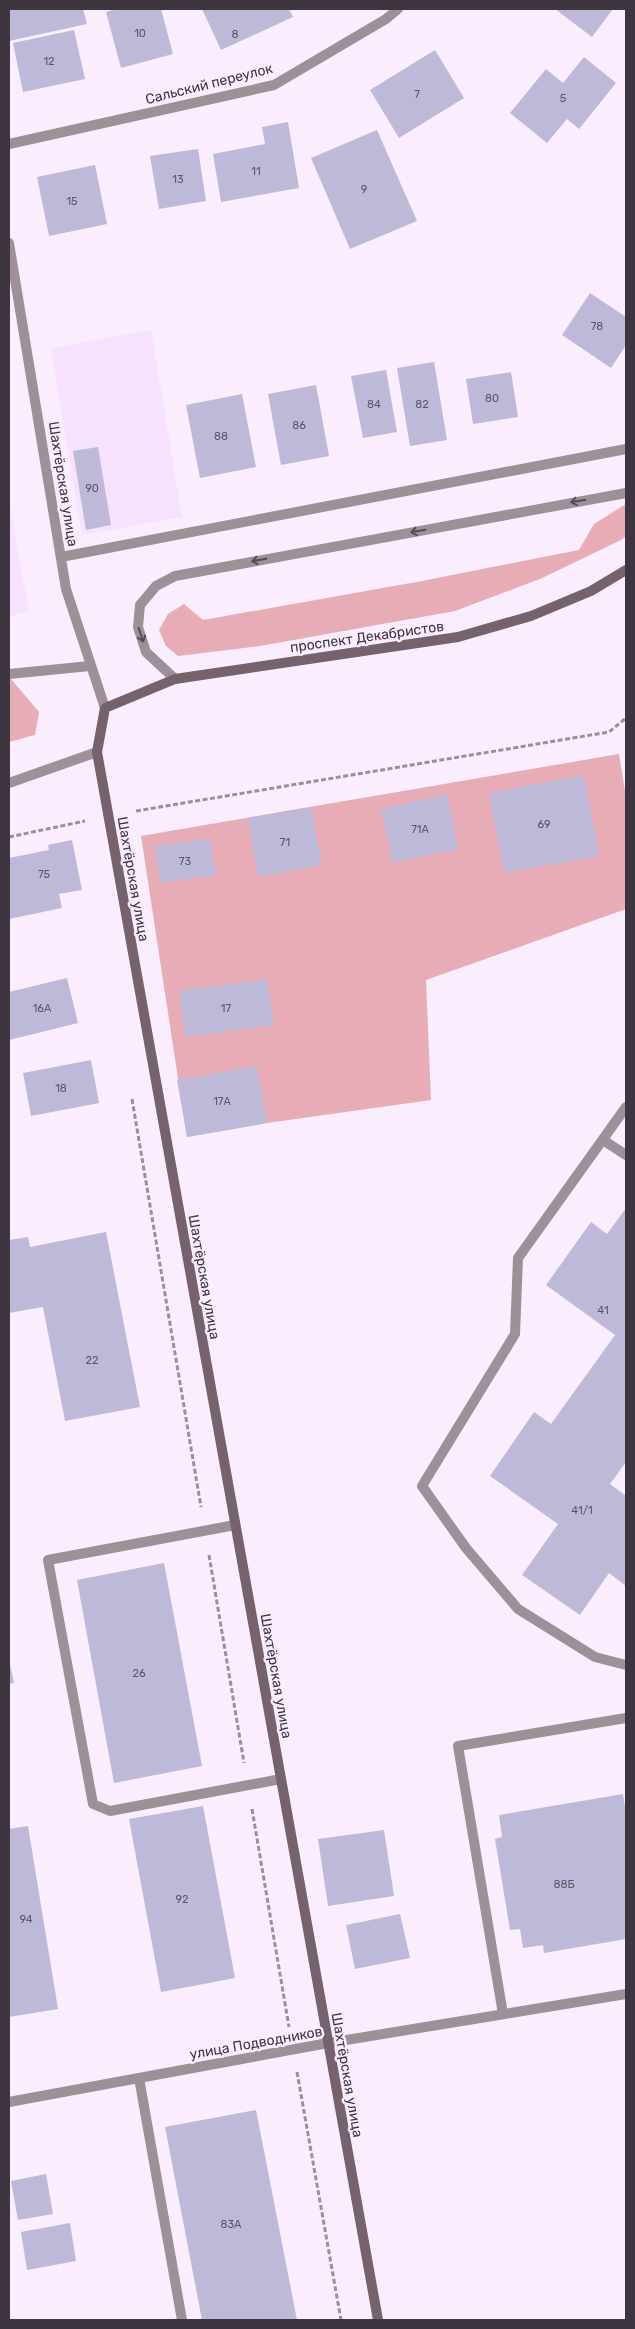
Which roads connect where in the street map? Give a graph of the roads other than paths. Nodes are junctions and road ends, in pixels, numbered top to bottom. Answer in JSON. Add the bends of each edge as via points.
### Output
{"nodes":[{"id":1,"x":398,"y":9,"type":"edge"},
{"id":2,"x":9,"y":144,"type":"edge"},
{"id":3,"x":9,"y":243,"type":"edge"},
{"id":4,"x":626,"y":448,"type":"edge"},
{"id":5,"x":626,"y":492,"type":"edge"},
{"id":6,"x":61,"y":557,"type":"junction"},
{"id":7,"x":626,"y":570,"type":"edge"},
{"id":8,"x":90,"y":666,"type":"junction"},
{"id":9,"x":9,"y":674,"type":"edge"},
{"id":10,"x":175,"y":679,"type":"junction"},
{"id":11,"x":105,"y":708,"type":"junction"},
{"id":12,"x":97,"y":752,"type":"junction"},
{"id":13,"x":9,"y":783,"type":"edge"},
{"id":14,"x":626,"y":1107,"type":"edge"},
{"id":15,"x":603,"y":1140,"type":"junction"},
{"id":16,"x":626,"y":1155,"type":"edge"},
{"id":17,"x":235,"y":1525,"type":"junction"},
{"id":18,"x":626,"y":1665,"type":"edge"},
{"id":19,"x":626,"y":1718,"type":"edge"},
{"id":20,"x":281,"y":1779,"type":"junction"},
{"id":21,"x":626,"y":1994,"type":"edge"},
{"id":22,"x":503,"y":2014,"type":"junction"},
{"id":23,"x":328,"y":2043,"type":"junction"},
{"id":24,"x":139,"y":2078,"type":"junction"},
{"id":25,"x":9,"y":2102,"type":"edge"},
{"id":26,"x":182,"y":2320,"type":"edge"},
{"id":27,"x":378,"y":2320,"type":"edge"}],
"edges":[{"from":1,"to":2,"type":"street","name":"Сальский переулок","via":[[274,85]]},
{"from":3,"to":6,"type":"street","name":"Шахтёрская улица"},
{"from":4,"to":6,"type":"street"},
{"from":5,"to":10,"type":"street","one_way":true,"via":[[174,576],[156,586],[140,605],[138,627],[146,652]]},
{"from":6,"to":8,"type":"street","name":"Шахтёрская улица","via":[[66,589]]},
{"from":7,"to":10,"type":"main road","name":"проспект Декабристов","via":[[591,591],[531,616],[458,638]]},
{"from":8,"to":9,"type":"street"},
{"from":8,"to":11,"type":"street","name":"Шахтёрская улица"},
{"from":10,"to":11,"type":"main road","name":"проспект Декабристов"},
{"from":11,"to":12,"type":"main road","name":"Шахтёрская улица"},
{"from":12,"to":13,"type":"street"},
{"from":12,"to":17,"type":"main road","name":"Шахтёрская улица"},
{"from":14,"to":15,"type":"street"},
{"from":15,"to":16,"type":"street"},
{"from":15,"to":18,"type":"street","via":[[518,1258],[515,1334],[422,1486],[466,1548],[518,1609],[595,1657]]},
{"from":17,"to":20,"type":"main road","name":"Шахтёрская улица"},
{"from":17,"to":20,"type":"street","via":[[48,1560],[93,1804],[110,1811]]},
{"from":19,"to":22,"type":"street","via":[[458,1746]]},
{"from":20,"to":23,"type":"main road","name":"Шахтёрская улица"},
{"from":21,"to":22,"type":"street","name":"улица Подводников"},
{"from":22,"to":23,"type":"street","name":"улица Подводников"},
{"from":23,"to":24,"type":"street","name":"улица Подводников"},
{"from":23,"to":27,"type":"main road","name":"Шахтёрская улица"},
{"from":24,"to":25,"type":"street","name":"улица Подводников"},
{"from":24,"to":26,"type":"street"}]}
